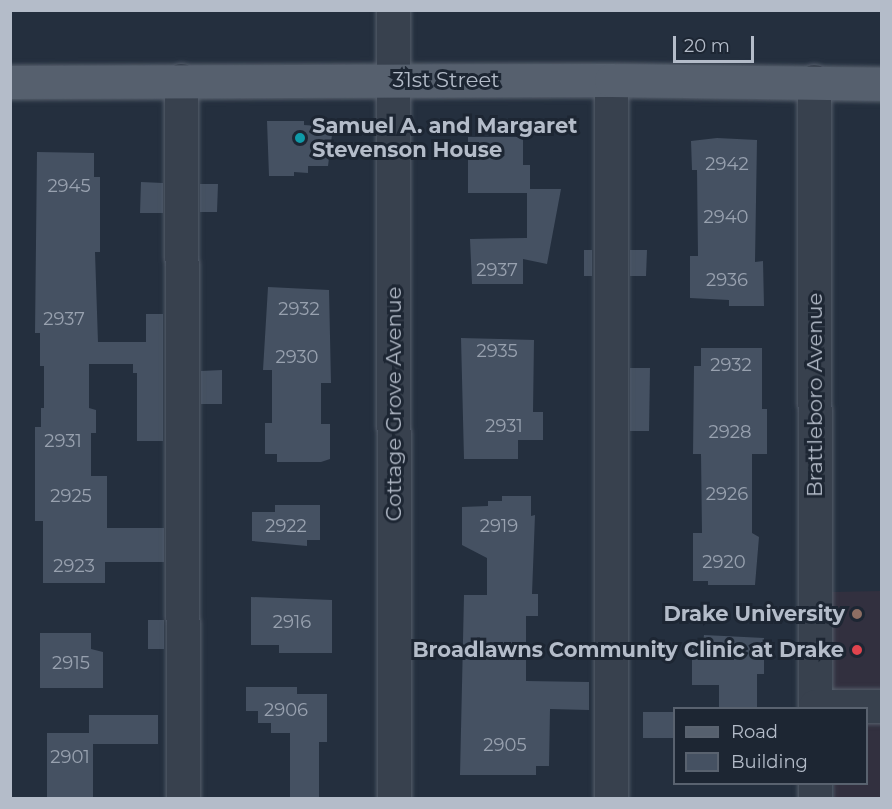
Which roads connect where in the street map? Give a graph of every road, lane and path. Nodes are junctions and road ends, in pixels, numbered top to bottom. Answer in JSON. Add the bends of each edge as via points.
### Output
{"nodes":[{"id":1,"x":393,"y":10,"type":"edge"},
{"id":2,"x":181,"y":80,"type":"junction"},
{"id":3,"x":393,"y":80,"type":"junction"},
{"id":4,"x":611,"y":80,"type":"junction"},
{"id":5,"x":814,"y":81,"type":"junction"},
{"id":6,"x":10,"y":82,"type":"edge"},
{"id":7,"x":882,"y":84,"type":"edge"},
{"id":8,"x":882,"y":706,"type":"edge"},
{"id":9,"x":815,"y":707,"type":"edge"},
{"id":10,"x":183,"y":798,"type":"edge"},
{"id":11,"x":394,"y":798,"type":"edge"},
{"id":12,"x":611,"y":798,"type":"edge"}],
"edges":[{"from":1,"to":3,"type":"street","name":"Cottage Grove Avenue"},
{"from":2,"to":3,"type":"main road","name":"31st Street"},
{"from":2,"to":6,"type":"main road","name":"31st Street"},
{"from":2,"to":10,"type":"street"},
{"from":3,"to":4,"type":"main road","name":"31st Street"},
{"from":3,"to":11,"type":"street","name":"Cottage Grove Avenue"},
{"from":4,"to":5,"type":"main road","name":"31st Street"},
{"from":4,"to":12,"type":"street"},
{"from":5,"to":7,"type":"main road","name":"31st Street"},
{"from":5,"to":9,"type":"street","name":"Brattleboro Avenue"},
{"from":8,"to":9,"type":"street"}]}
